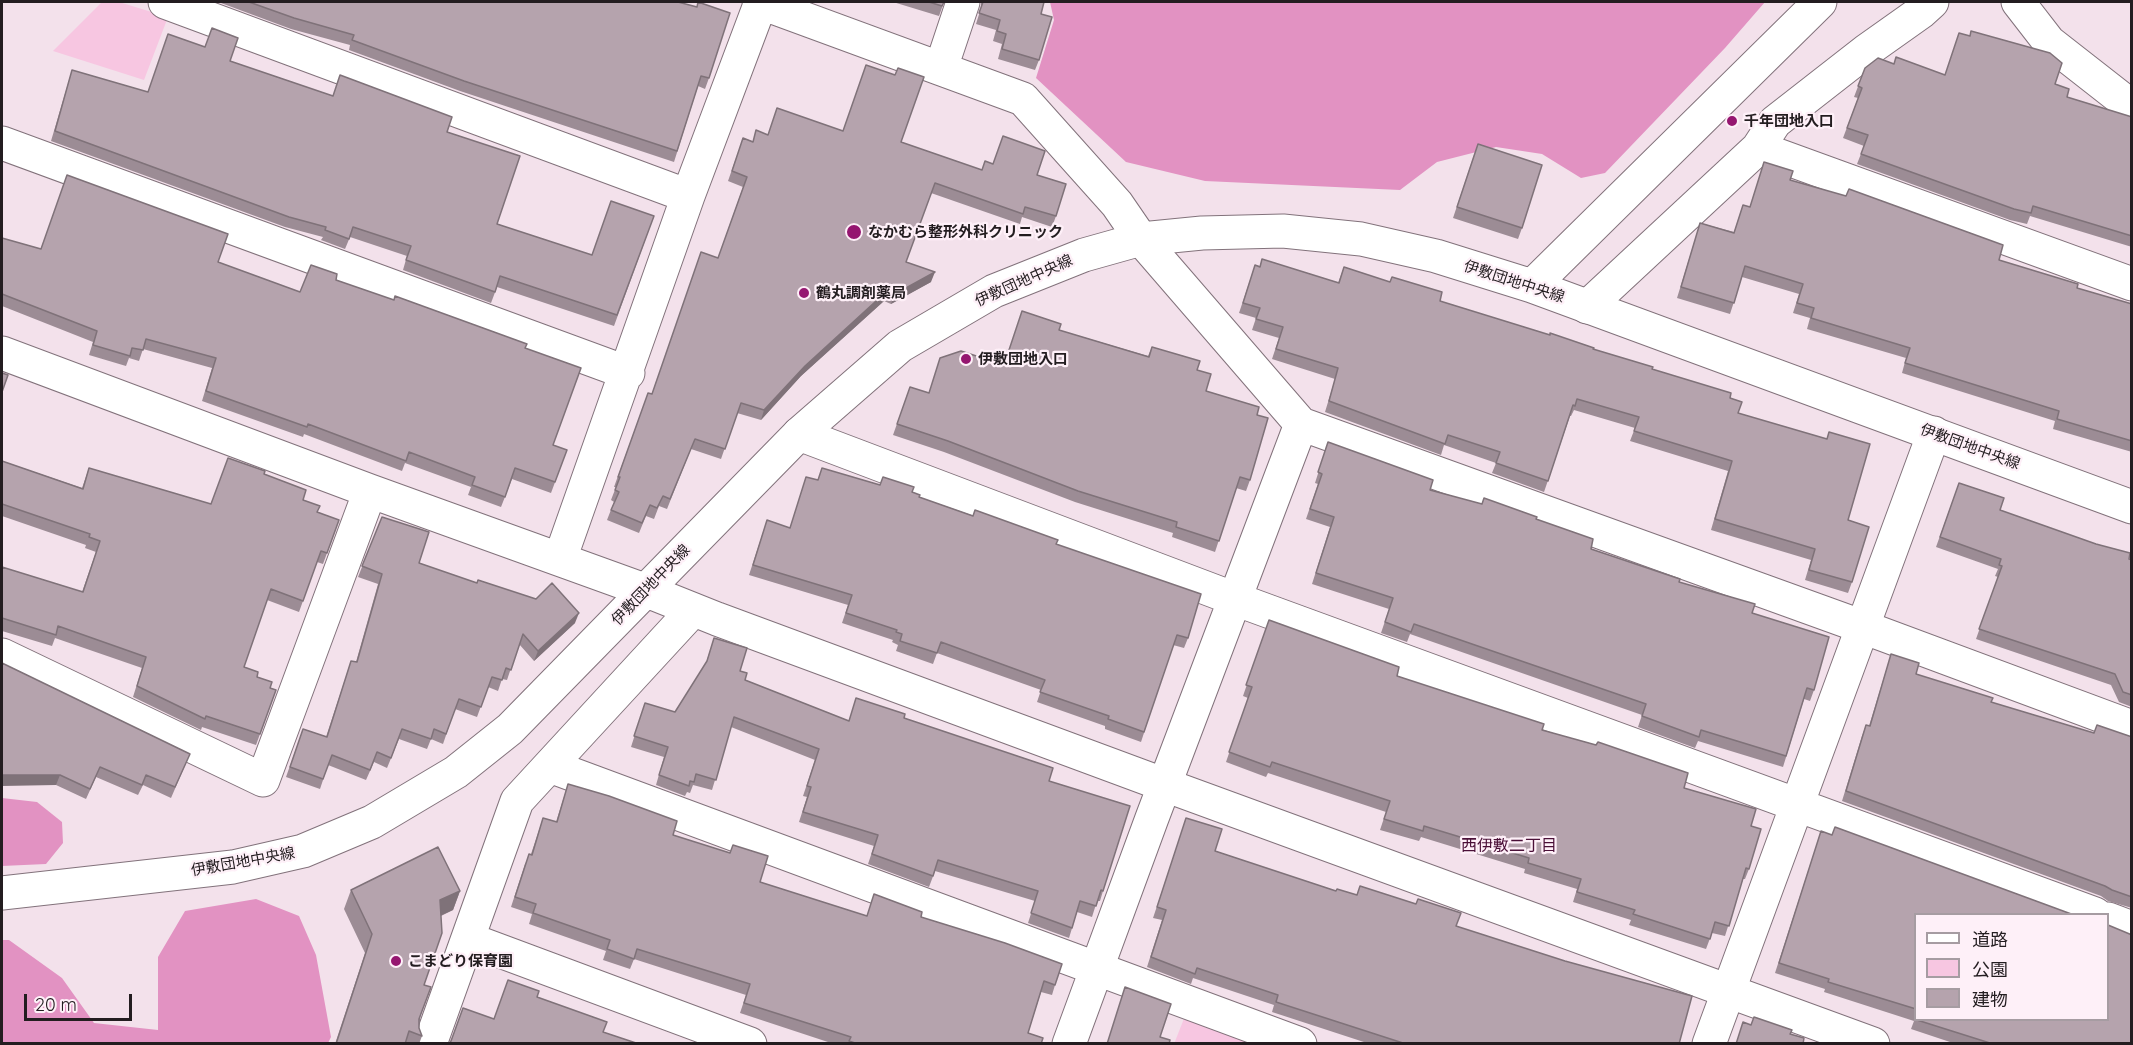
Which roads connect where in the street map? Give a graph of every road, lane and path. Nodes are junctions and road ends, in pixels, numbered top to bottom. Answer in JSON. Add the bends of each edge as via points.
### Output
{"nodes":[{"id":1,"x":165,"y":2,"type":"edge"},
{"id":2,"x":760,"y":2,"type":"edge"},
{"id":3,"x":963,"y":2,"type":"edge"},
{"id":4,"x":1820,"y":2,"type":"edge"},
{"id":5,"x":1932,"y":2,"type":"edge"},
{"id":6,"x":2018,"y":2,"type":"edge"},
{"id":7,"x":941,"y":68,"type":"junction"},
{"id":8,"x":2132,"y":107,"type":"edge"},
{"id":9,"x":2,"y":143,"type":"edge"},
{"id":10,"x":1758,"y":148,"type":"junction"},
{"id":11,"x":688,"y":196,"type":"junction"},
{"id":12,"x":1141,"y":239,"type":"junction"},
{"id":13,"x":2132,"y":284,"type":"edge"},
{"id":14,"x":1532,"y":286,"type":"junction"},
{"id":15,"x":1587,"y":307,"type":"junction"},
{"id":16,"x":2,"y":353,"type":"edge"},
{"id":17,"x":628,"y":373,"type":"junction"},
{"id":18,"x":1301,"y":424,"type":"junction"},
{"id":19,"x":1934,"y":433,"type":"junction"},
{"id":20,"x":800,"y":434,"type":"junction"},
{"id":21,"x":370,"y":491,"type":"junction"},
{"id":22,"x":2132,"y":507,"type":"edge"},
{"id":23,"x":560,"y":559,"type":"junction"},
{"id":24,"x":647,"y":591,"type":"junction"},
{"id":25,"x":1235,"y":599,"type":"junction"},
{"id":26,"x":693,"y":610,"type":"junction"},
{"id":27,"x":1863,"y":627,"type":"junction"},
{"id":28,"x":2,"y":655,"type":"edge"},
{"id":29,"x":2132,"y":727,"type":"edge"},
{"id":30,"x":550,"y":766,"type":"junction"},
{"id":31,"x":1165,"y":785,"type":"junction"},
{"id":32,"x":1797,"y":804,"type":"junction"},
{"id":33,"x":2,"y":893,"type":"edge"},
{"id":34,"x":2090,"y":913,"type":"edge"},
{"id":35,"x":2109,"y":919,"type":"edge"},
{"id":36,"x":2132,"y":928,"type":"edge"},
{"id":37,"x":468,"y":939,"type":"junction"},
{"id":38,"x":1097,"y":969,"type":"junction"},
{"id":39,"x":1730,"y":990,"type":"junction"},
{"id":40,"x":430,"y":1044,"type":"edge"},
{"id":41,"x":750,"y":1044,"type":"edge"},
{"id":42,"x":1069,"y":1044,"type":"edge"},
{"id":43,"x":1300,"y":1044,"type":"edge"},
{"id":44,"x":1709,"y":1044,"type":"edge"},
{"id":45,"x":1873,"y":1044,"type":"edge"}],
"edges":[{"from":1,"to":11,"type":"street"},
{"from":2,"to":7,"type":"street"},
{"from":2,"to":11,"type":"street"},
{"from":3,"to":7,"type":"street"},
{"from":4,"to":14,"type":"street"},
{"from":5,"to":10,"type":"street","via":[[1775,122]]},
{"from":6,"to":8,"type":"street","via":[[2049,42]]},
{"from":7,"to":12,"type":"street","via":[[1023,99],[1117,204]]},
{"from":9,"to":17,"type":"street"},
{"from":10,"to":13,"type":"street"},
{"from":10,"to":15,"type":"street"},
{"from":11,"to":17,"type":"street"},
{"from":12,"to":14,"type":"street","name":"伊敷団地中央線","via":[[1283,231],[1361,239],[1436,256]]},
{"from":12,"to":18,"type":"street"},
{"from":12,"to":20,"type":"street","name":"伊敷団地中央線","via":[[1084,255],[994,291],[900,345]]},
{"from":14,"to":15,"type":"street","name":"伊敷団地中央線"},
{"from":15,"to":19,"type":"street","name":"伊敷団地中央線"},
{"from":16,"to":21,"type":"street"},
{"from":17,"to":23,"type":"street"},
{"from":18,"to":25,"type":"street"},
{"from":18,"to":27,"type":"street"},
{"from":19,"to":22,"type":"street","name":"伊敷団地中央線"},
{"from":19,"to":27,"type":"street"},
{"from":20,"to":24,"type":"street","name":"伊敷団地中央線"},
{"from":20,"to":25,"type":"street"},
{"from":21,"to":23,"type":"street"},
{"from":21,"to":28,"type":"street","via":[[263,780]]},
{"from":23,"to":24,"type":"street"},
{"from":24,"to":26,"type":"street"},
{"from":24,"to":33,"type":"street","name":"伊敷団地中央線","via":[[510,729],[456,772],[372,822],[303,851],[233,867]]},
{"from":25,"to":31,"type":"street"},
{"from":25,"to":32,"type":"street"},
{"from":26,"to":30,"type":"street"},
{"from":26,"to":31,"type":"street"},
{"from":27,"to":29,"type":"street"},
{"from":27,"to":32,"type":"street"},
{"from":30,"to":37,"type":"street","via":[[517,801]]},
{"from":30,"to":38,"type":"street"},
{"from":31,"to":38,"type":"street"},
{"from":31,"to":39,"type":"street"},
{"from":32,"to":34,"type":"street"},
{"from":32,"to":39,"type":"street"},
{"from":35,"to":36,"type":"street"},
{"from":37,"to":40,"type":"street"},
{"from":37,"to":41,"type":"street"},
{"from":38,"to":42,"type":"street"},
{"from":38,"to":43,"type":"street"},
{"from":39,"to":44,"type":"street"},
{"from":39,"to":45,"type":"street"}]}
